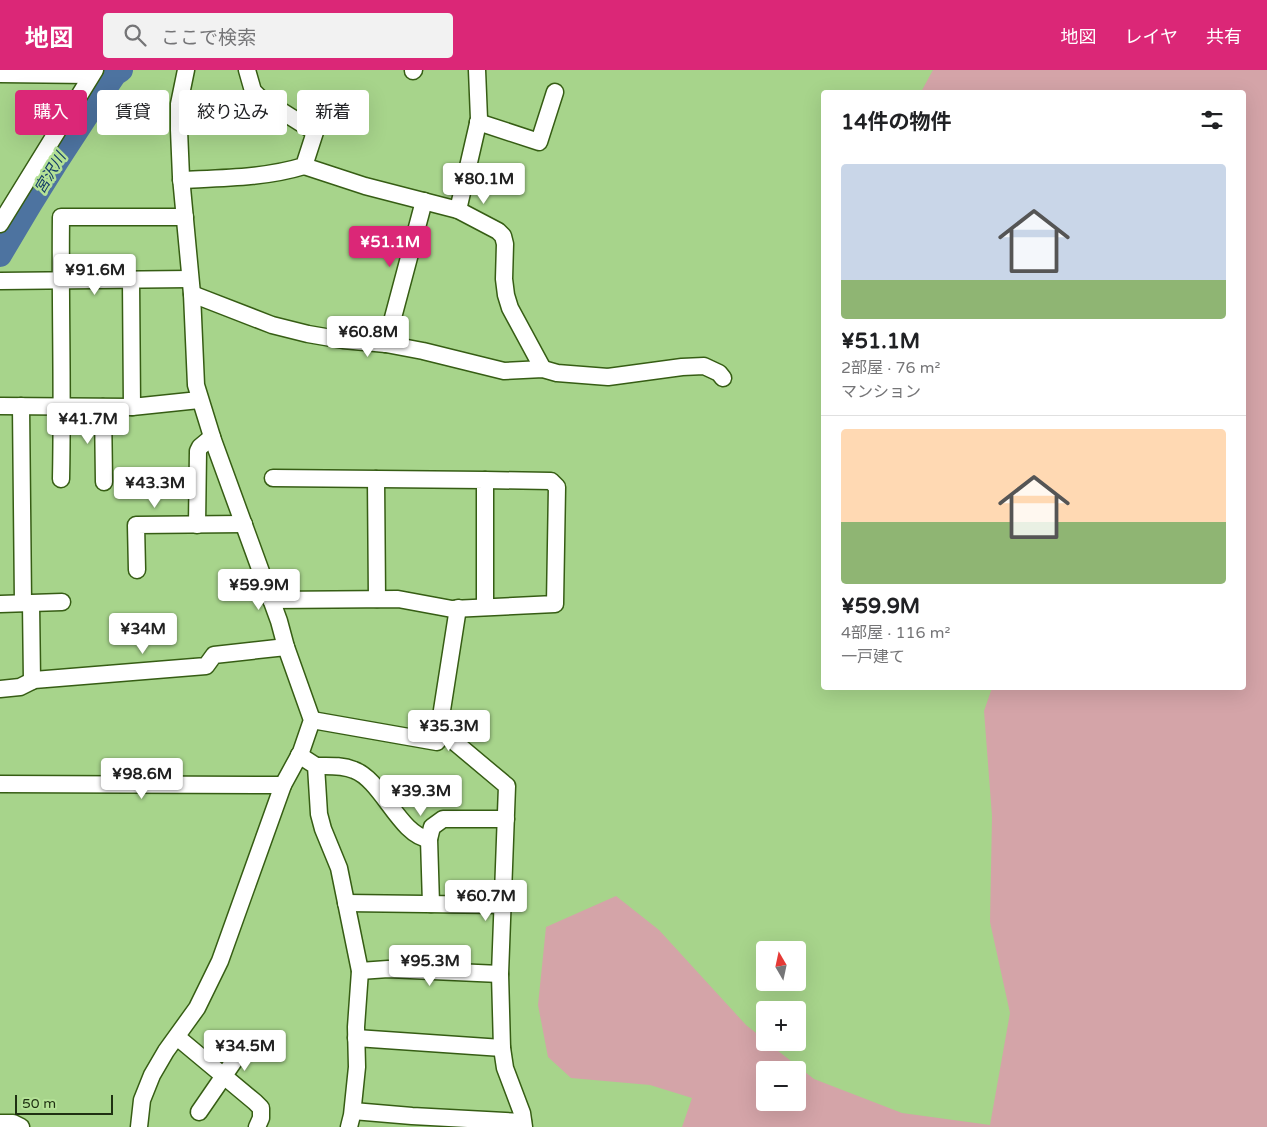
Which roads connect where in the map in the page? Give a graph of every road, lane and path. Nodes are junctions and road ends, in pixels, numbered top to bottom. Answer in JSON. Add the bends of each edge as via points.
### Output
{"nodes":[{"id":1,"x":186,"y":70,"type":"edge"},
{"id":2,"x":247,"y":70,"type":"edge"},
{"id":3,"x":478,"y":70,"type":"edge"},
{"id":4,"x":92,"y":73,"type":"edge"},
{"id":5,"x":0,"y":74,"type":"edge"},
{"id":6,"x":555,"y":92,"type":"dead end"},
{"id":7,"x":478,"y":122,"type":"junction"},
{"id":8,"x":304,"y":166,"type":"junction"},
{"id":9,"x":181,"y":180,"type":"junction"},
{"id":10,"x":424,"y":201,"type":"junction"},
{"id":11,"x":458,"y":210,"type":"junction"},
{"id":12,"x":185,"y":216,"type":"junction"},
{"id":13,"x":0,"y":224,"type":"edge"},
{"id":14,"x":60,"y":280,"type":"junction"},
{"id":15,"x":131,"y":280,"type":"junction"},
{"id":16,"x":0,"y":281,"type":"edge"},
{"id":17,"x":191,"y":287,"type":"junction"},
{"id":18,"x":386,"y":344,"type":"junction"},
{"id":19,"x":543,"y":369,"type":"junction"},
{"id":20,"x":722,"y":378,"type":"dead end"},
{"id":21,"x":200,"y":400,"type":"junction"},
{"id":22,"x":0,"y":406,"type":"edge"},
{"id":23,"x":21,"y":406,"type":"junction"},
{"id":24,"x":132,"y":407,"type":"junction"},
{"id":25,"x":63,"y":408,"type":"junction"},
{"id":26,"x":103,"y":408,"type":"junction"},
{"id":27,"x":212,"y":437,"type":"junction"},
{"id":28,"x":273,"y":478,"type":"dead end"},
{"id":29,"x":61,"y":479,"type":"dead end"},
{"id":30,"x":376,"y":479,"type":"junction"},
{"id":31,"x":485,"y":480,"type":"junction"},
{"id":32,"x":104,"y":482,"type":"dead end"},
{"id":33,"x":197,"y":524,"type":"junction"},
{"id":34,"x":244,"y":524,"type":"junction"},
{"id":35,"x":137,"y":570,"type":"dead end"},
{"id":36,"x":377,"y":599,"type":"junction"},
{"id":37,"x":271,"y":600,"type":"junction"},
{"id":38,"x":62,"y":602,"type":"dead end"},
{"id":39,"x":27,"y":603,"type":"junction"},
{"id":40,"x":0,"y":604,"type":"edge"},
{"id":41,"x":485,"y":607,"type":"junction"},
{"id":42,"x":458,"y":608,"type":"junction"},
{"id":43,"x":286,"y":647,"type":"junction"},
{"id":44,"x":32,"y":681,"type":"junction"},
{"id":45,"x":0,"y":689,"type":"edge"},
{"id":46,"x":312,"y":720,"type":"junction"},
{"id":47,"x":439,"y":729,"type":"junction"},
{"id":48,"x":299,"y":755,"type":"junction"},
{"id":49,"x":316,"y":766,"type":"junction"},
{"id":50,"x":0,"y":784,"type":"edge"},
{"id":51,"x":284,"y":786,"type":"junction"},
{"id":52,"x":506,"y":819,"type":"junction"},
{"id":53,"x":429,"y":839,"type":"junction"},
{"id":54,"x":346,"y":903,"type":"junction"},
{"id":55,"x":431,"y":904,"type":"junction"},
{"id":56,"x":503,"y":905,"type":"junction"},
{"id":57,"x":360,"y":971,"type":"junction"},
{"id":58,"x":500,"y":974,"type":"junction"},
{"id":59,"x":177,"y":1036,"type":"junction"},
{"id":60,"x":356,"y":1038,"type":"junction"},
{"id":61,"x":243,"y":1048,"type":"dead end"},
{"id":62,"x":502,"y":1048,"type":"junction"},
{"id":63,"x":224,"y":1075,"type":"junction"},
{"id":64,"x":199,"y":1112,"type":"dead end"},
{"id":65,"x":351,"y":1119,"type":"edge"},
{"id":66,"x":412,"y":1122,"type":"edge"},
{"id":67,"x":0,"y":1123,"type":"edge"},
{"id":68,"x":524,"y":1124,"type":"edge"},
{"id":69,"x":21,"y":1127,"type":"edge"},
{"id":70,"x":139,"y":1127,"type":"edge"},
{"id":71,"x":257,"y":1127,"type":"edge"}],
"edges":[{"from":1,"to":9,"type":"street","via":[[179,104]]},
{"from":2,"to":8,"type":"street","via":[[253,91],[259,97],[315,132]]},
{"from":3,"to":7,"type":"street"},
{"from":4,"to":5,"type":"street"},
{"from":4,"to":13,"type":"street"},
{"from":6,"to":7,"type":"street","via":[[539,142]]},
{"from":7,"to":11,"type":"street"},
{"from":8,"to":9,"type":"street","via":[[232,178]]},
{"from":8,"to":10,"type":"street"},
{"from":9,"to":12,"type":"street"},
{"from":10,"to":11,"type":"street"},
{"from":10,"to":18,"type":"street"},
{"from":11,"to":19,"type":"street","via":[[498,230],[503,236],[506,295]]},
{"from":12,"to":14,"type":"street","via":[[61,217]]},
{"from":12,"to":17,"type":"street"},
{"from":14,"to":15,"type":"street"},
{"from":14,"to":16,"type":"street"},
{"from":14,"to":25,"type":"street"},
{"from":15,"to":17,"type":"street"},
{"from":15,"to":24,"type":"street"},
{"from":17,"to":18,"type":"street","via":[[272,326]]},
{"from":17,"to":21,"type":"street","via":[[196,385]]},
{"from":18,"to":19,"type":"street","via":[[504,371]]},
{"from":19,"to":20,"type":"street","via":[[608,377],[704,366],[719,372]]},
{"from":21,"to":24,"type":"street"},
{"from":21,"to":27,"type":"street"},
{"from":22,"to":23,"type":"street"},
{"from":23,"to":25,"type":"street"},
{"from":23,"to":39,"type":"street"},
{"from":24,"to":26,"type":"street"},
{"from":25,"to":26,"type":"street"},
{"from":25,"to":29,"type":"street"},
{"from":26,"to":32,"type":"street"},
{"from":27,"to":33,"type":"street","via":[[198,451]]},
{"from":27,"to":34,"type":"street"},
{"from":28,"to":30,"type":"street"},
{"from":30,"to":31,"type":"street"},
{"from":30,"to":36,"type":"street"},
{"from":31,"to":41,"type":"street"},
{"from":31,"to":41,"type":"street","via":[[551,481],[558,487],[555,604]]},
{"from":33,"to":34,"type":"street"},
{"from":33,"to":35,"type":"street","via":[[136,525]]},
{"from":34,"to":37,"type":"street"},
{"from":36,"to":37,"type":"street"},
{"from":36,"to":42,"type":"street"},
{"from":37,"to":43,"type":"street"},
{"from":38,"to":39,"type":"street"},
{"from":39,"to":40,"type":"street"},
{"from":39,"to":44,"type":"street"},
{"from":41,"to":42,"type":"street"},
{"from":42,"to":47,"type":"street"},
{"from":43,"to":44,"type":"street","via":[[214,655],[206,666]]},
{"from":43,"to":46,"type":"street"},
{"from":44,"to":45,"type":"street","via":[[20,687]]},
{"from":46,"to":47,"type":"street","via":[[437,742]]},
{"from":46,"to":48,"type":"street"},
{"from":47,"to":52,"type":"street","via":[[507,786]]},
{"from":48,"to":49,"type":"street"},
{"from":48,"to":51,"type":"street"},
{"from":49,"to":53,"type":"street","via":[[354,769],[365,776],[403,822],[423,839]]},
{"from":49,"to":54,"type":"street","via":[[319,814],[339,868]]},
{"from":50,"to":51,"type":"street"},
{"from":51,"to":59,"type":"street","via":[[220,961],[198,1008]]},
{"from":52,"to":53,"type":"street","via":[[443,819],[432,827]]},
{"from":52,"to":56,"type":"street"},
{"from":53,"to":55,"type":"street"},
{"from":54,"to":55,"type":"street"},
{"from":54,"to":57,"type":"street"},
{"from":55,"to":56,"type":"street"},
{"from":56,"to":58,"type":"street"},
{"from":57,"to":58,"type":"street","via":[[388,969]]},
{"from":57,"to":60,"type":"street"},
{"from":58,"to":62,"type":"street"},
{"from":59,"to":63,"type":"street"},
{"from":59,"to":70,"type":"street","via":[[152,1075],[142,1100]]},
{"from":60,"to":62,"type":"street"},
{"from":60,"to":65,"type":"street","via":[[357,1067]]},
{"from":61,"to":63,"type":"street"},
{"from":62,"to":68,"type":"street","via":[[505,1068]]},
{"from":63,"to":64,"type":"street"},
{"from":63,"to":71,"type":"street","via":[[261,1108]]},
{"from":65,"to":66,"type":"street"},
{"from":66,"to":68,"type":"street"},
{"from":67,"to":69,"type":"street"}]}
